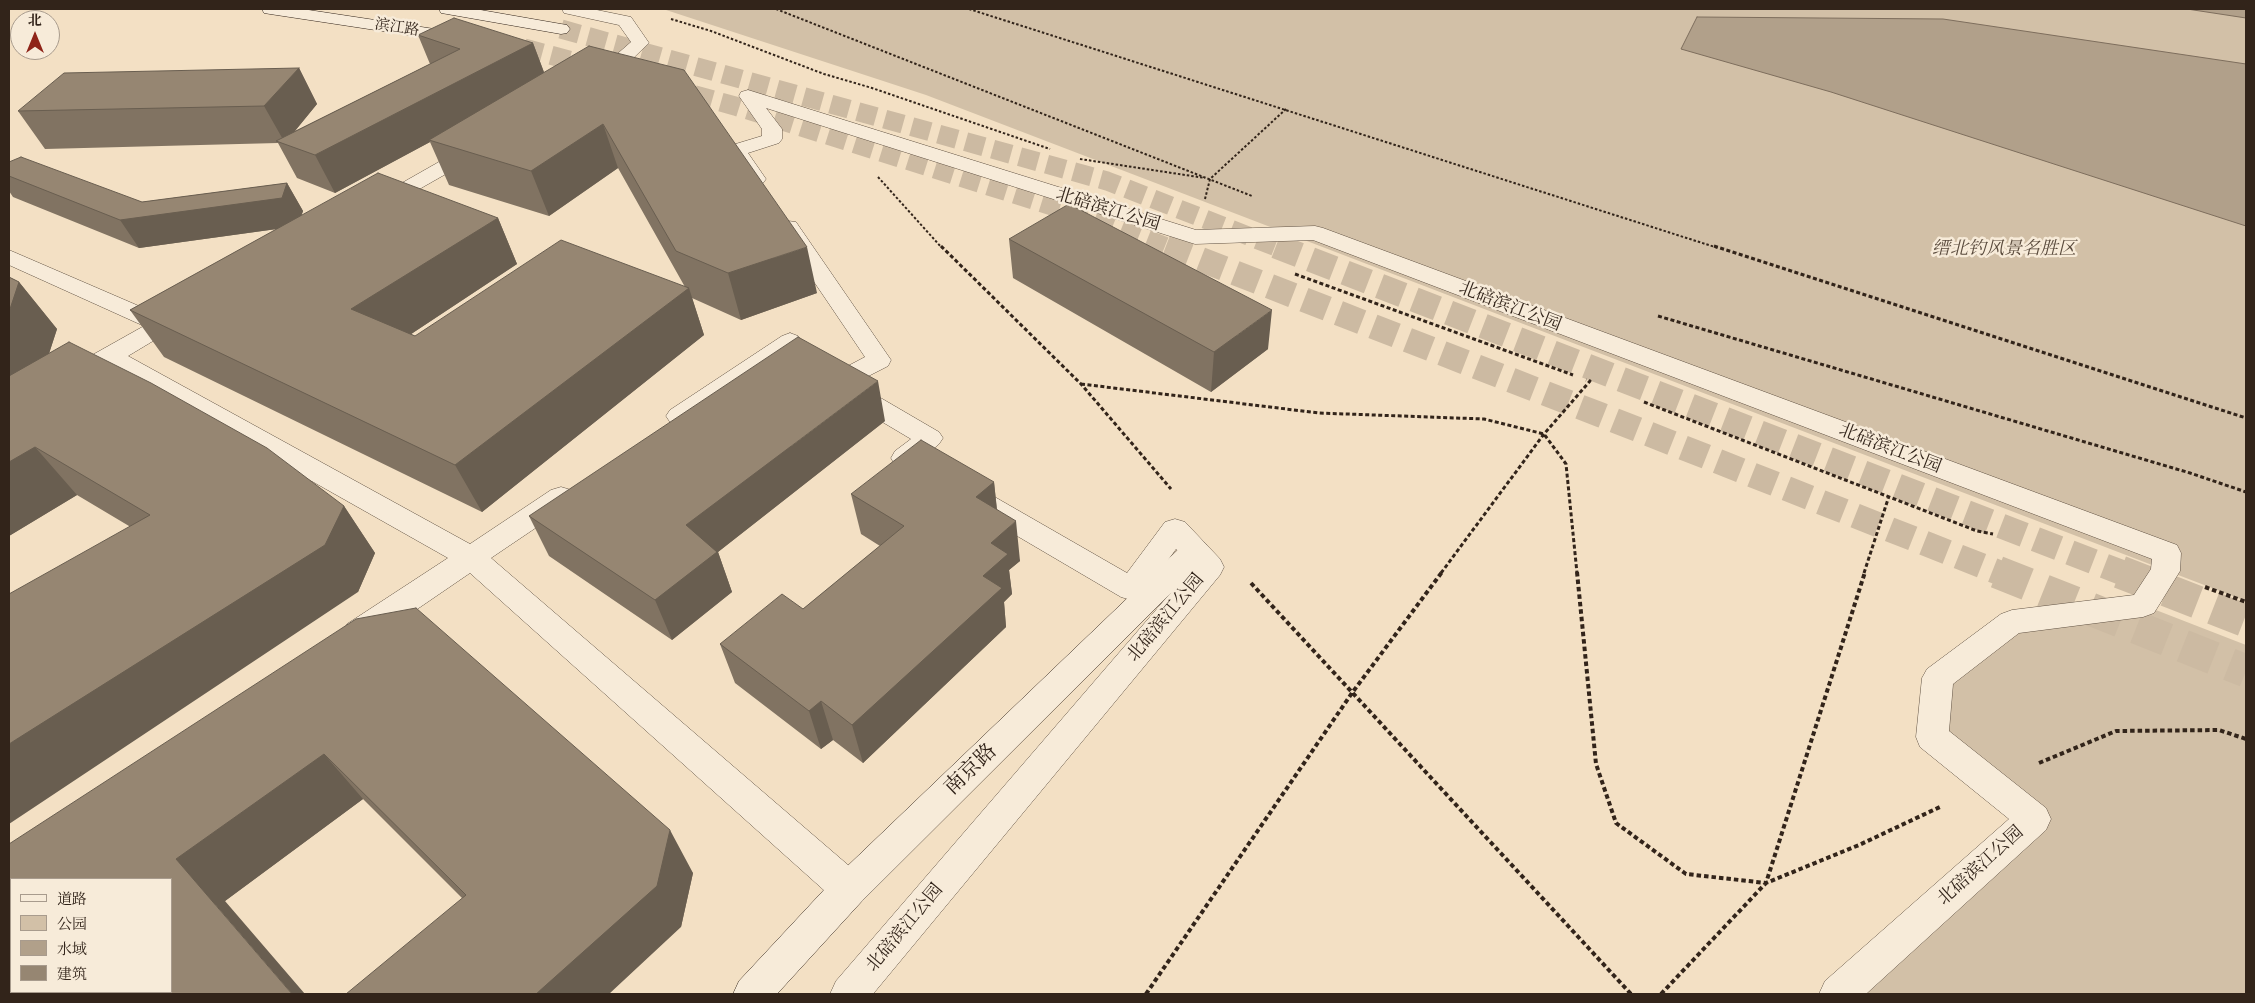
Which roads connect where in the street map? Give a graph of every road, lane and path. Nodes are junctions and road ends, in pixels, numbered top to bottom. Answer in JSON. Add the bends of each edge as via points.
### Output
{"nodes":[{"id":1,"x":270,"y":9,"type":"edge"},
{"id":2,"x":448,"y":9,"type":"edge"},
{"id":3,"x":570,"y":9,"type":"edge"},
{"id":4,"x":969,"y":9,"type":"edge"},
{"id":5,"x":669,"y":18,"type":"dead end"},
{"id":6,"x":561,"y":29,"type":"tunnel mouth"},
{"id":7,"x":475,"y":40,"type":"edge"},
{"id":8,"x":824,"y":74,"type":"junction"},
{"id":9,"x":582,"y":90,"type":"edge"},
{"id":10,"x":1286,"y":108,"type":"junction"},
{"id":11,"x":831,"y":123,"type":"junction"},
{"id":12,"x":488,"y":142,"type":"edge"},
{"id":13,"x":1050,"y":149,"type":"dead end"},
{"id":14,"x":1079,"y":159,"type":"dead end"},
{"id":15,"x":1210,"y":179,"type":"junction"},
{"id":16,"x":360,"y":215,"type":"edge"},
{"id":17,"x":1195,"y":237,"type":"junction"},
{"id":18,"x":9,"y":257,"type":"edge"},
{"id":19,"x":1286,"y":271,"type":"dead end"},
{"id":20,"x":197,"y":306,"type":"edge"},
{"id":21,"x":163,"y":325,"type":"junction"},
{"id":22,"x":790,"y":341,"type":"edge"},
{"id":23,"x":110,"y":356,"type":"junction"},
{"id":24,"x":76,"y":376,"type":"edge"},
{"id":25,"x":1081,"y":384,"type":"junction"},
{"id":26,"x":2246,"y":418,"type":"edge"},
{"id":27,"x":660,"y":430,"type":"edge"},
{"id":28,"x":1544,"y":434,"type":"junction"},
{"id":29,"x":938,"y":477,"type":"edge"},
{"id":30,"x":586,"y":480,"type":"edge"},
{"id":31,"x":963,"y":492,"type":"edge"},
{"id":32,"x":1174,"y":493,"type":"dead end"},
{"id":33,"x":1888,"y":496,"type":"dead end"},
{"id":34,"x":1195,"y":551,"type":"junction"},
{"id":35,"x":472,"y":558,"type":"junction"},
{"id":36,"x":1247,"y":578,"type":"dead end"},
{"id":37,"x":340,"y":646,"type":"edge"},
{"id":38,"x":1352,"y":693,"type":"junction"},
{"id":39,"x":2246,"y":739,"type":"edge"},
{"id":40,"x":1990,"y":783,"type":"junction"},
{"id":41,"x":1766,"y":883,"type":"junction"},
{"id":42,"x":849,"y":889,"type":"junction"},
{"id":43,"x":752,"y":994,"type":"edge"},
{"id":44,"x":849,"y":994,"type":"edge"},
{"id":45,"x":1146,"y":994,"type":"edge"},
{"id":46,"x":1631,"y":994,"type":"edge"},
{"id":47,"x":1661,"y":994,"type":"edge"},
{"id":48,"x":1838,"y":994,"type":"edge"}],
"edges":[{"from":1,"to":7,"type":"street","name":"滨江路"},
{"from":2,"to":6,"type":"street"},
{"from":3,"to":9,"type":"street","via":[[625,21],[640,43],[600,80]]},
{"from":4,"to":10,"type":"path"},
{"from":5,"to":8,"type":"path"},
{"from":8,"to":11,"type":"path"},
{"from":8,"to":13,"type":"path"},
{"from":10,"to":15,"type":"path"},
{"from":10,"to":26,"type":"path"},
{"from":11,"to":17,"type":"street","name":"北碚滨江公园"},
{"from":11,"to":25,"type":"path","via":[[926,232]]},
{"from":11,"to":29,"type":"street","name":"北碚滨江公园","via":[[748,96],[772,129],[772,139],[736,150],[879,360],[836,383],[930,438],[904,458]]},
{"from":12,"to":16,"type":"street"},
{"from":14,"to":15,"type":"path"},
{"from":15,"to":17,"type":"path"},
{"from":17,"to":40,"type":"street","name":"北碚滨江公园","via":[[1315,233],[2166,554],[2165,571],[2143,605],[2012,622],[1938,678],[1932,737]]},
{"from":18,"to":21,"type":"street"},
{"from":19,"to":28,"type":"path","via":[[1590,381]]},
{"from":20,"to":21,"type":"street"},
{"from":21,"to":23,"type":"street"},
{"from":22,"to":27,"type":"street"},
{"from":23,"to":24,"type":"street"},
{"from":23,"to":35,"type":"street"},
{"from":25,"to":28,"type":"path","via":[[1319,413],[1484,419]]},
{"from":25,"to":32,"type":"path"},
{"from":28,"to":38,"type":"path"},
{"from":28,"to":41,"type":"path","via":[[1566,464],[1596,764],[1616,823],[1686,874]]},
{"from":30,"to":35,"type":"street"},
{"from":31,"to":34,"type":"street","name":"北碚滨江公园","via":[[1131,589],[1175,529]]},
{"from":33,"to":41,"type":"path"},
{"from":34,"to":42,"type":"street","name":"南京路"},
{"from":34,"to":44,"type":"street","name":"北碚滨江公园","via":[[1210,567]]},
{"from":35,"to":37,"type":"street"},
{"from":35,"to":42,"type":"street"},
{"from":36,"to":38,"type":"path"},
{"from":38,"to":45,"type":"path"},
{"from":38,"to":46,"type":"path"},
{"from":39,"to":40,"type":"path","via":[[2219,730],[2116,731]]},
{"from":40,"to":41,"type":"path","via":[[1859,845]]},
{"from":40,"to":48,"type":"street","name":"北碚滨江公园","via":[[2034,819]]},
{"from":41,"to":47,"type":"path"},
{"from":42,"to":43,"type":"street","name":"南京路"}]}
